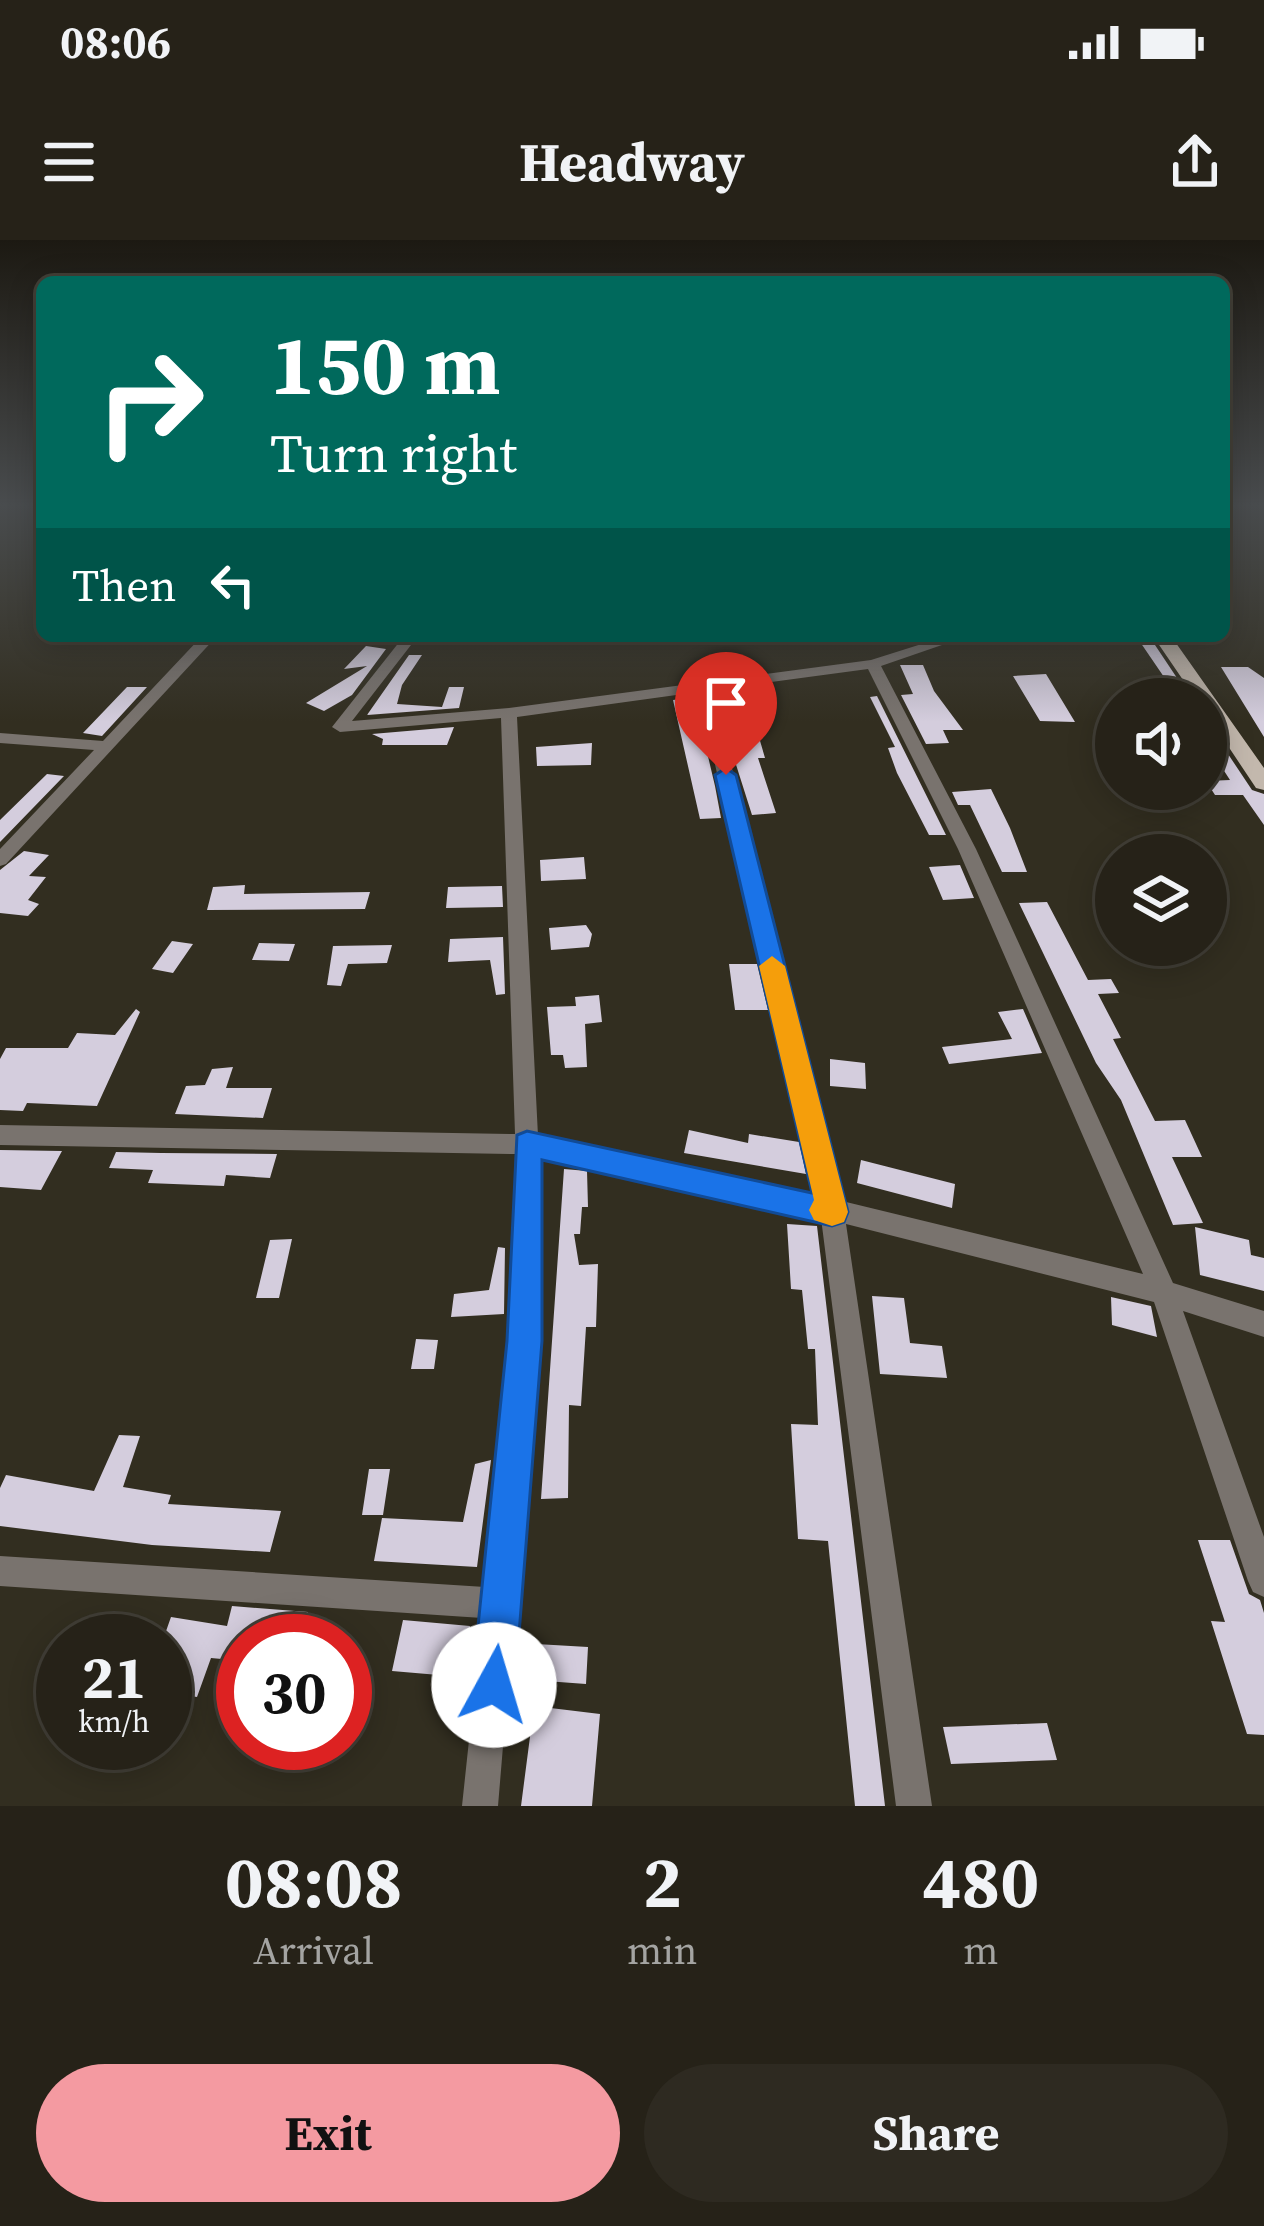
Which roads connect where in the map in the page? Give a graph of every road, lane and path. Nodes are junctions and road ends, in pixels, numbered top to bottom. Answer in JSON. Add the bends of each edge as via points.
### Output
{"nodes":[{"id":1,"x":204,"y":642,"type":"edge"},
{"id":2,"x":406,"y":642,"type":"edge"},
{"id":3,"x":943,"y":642,"type":"edge"},
{"id":4,"x":1166,"y":642,"type":"edge"},
{"id":5,"x":874,"y":664,"type":"junction"},
{"id":6,"x":1191,"y":678,"type":"edge"},
{"id":7,"x":704,"y":687,"type":"junction"},
{"id":8,"x":509,"y":713,"type":"junction"},
{"id":9,"x":1227,"y":729,"type":"edge"},
{"id":10,"x":0,"y":738,"type":"edge"},
{"id":11,"x":106,"y":746,"type":"junction"},
{"id":12,"x":1264,"y":783,"type":"edge"},
{"id":13,"x":0,"y":860,"type":"edge"},
{"id":14,"x":0,"y":1136,"type":"edge"},
{"id":15,"x":527,"y":1144,"type":"junction"},
{"id":16,"x":832,"y":1212,"type":"junction"},
{"id":17,"x":1164,"y":1293,"type":"junction"},
{"id":18,"x":1264,"y":1324,"type":"edge"},
{"id":19,"x":0,"y":1571,"type":"edge"},
{"id":20,"x":1264,"y":1581,"type":"edge"},
{"id":21,"x":503,"y":1604,"type":"junction"},
{"id":22,"x":480,"y":1806,"type":"edge"},
{"id":23,"x":914,"y":1806,"type":"edge"}],
"edges":[{"from":1,"to":11,"type":"street"},
{"from":2,"to":8,"type":"street","via":[[340,727]]},
{"from":3,"to":5,"type":"street"},
{"from":4,"to":6,"type":"main road"},
{"from":5,"to":7,"type":"street"},
{"from":5,"to":17,"type":"street","via":[[968,849]]},
{"from":7,"to":8,"type":"street"},
{"from":7,"to":16,"type":"street"},
{"from":8,"to":15,"type":"street"},
{"from":9,"to":12,"type":"main road"},
{"from":10,"to":11,"type":"street"},
{"from":11,"to":13,"type":"street"},
{"from":14,"to":15,"type":"street"},
{"from":15,"to":16,"type":"street"},
{"from":15,"to":21,"type":"street","via":[[524,1341]]},
{"from":16,"to":17,"type":"street"},
{"from":16,"to":23,"type":"street"},
{"from":17,"to":18,"type":"street"},
{"from":17,"to":20,"type":"street"},
{"from":19,"to":21,"type":"street"},
{"from":21,"to":22,"type":"street"}]}
